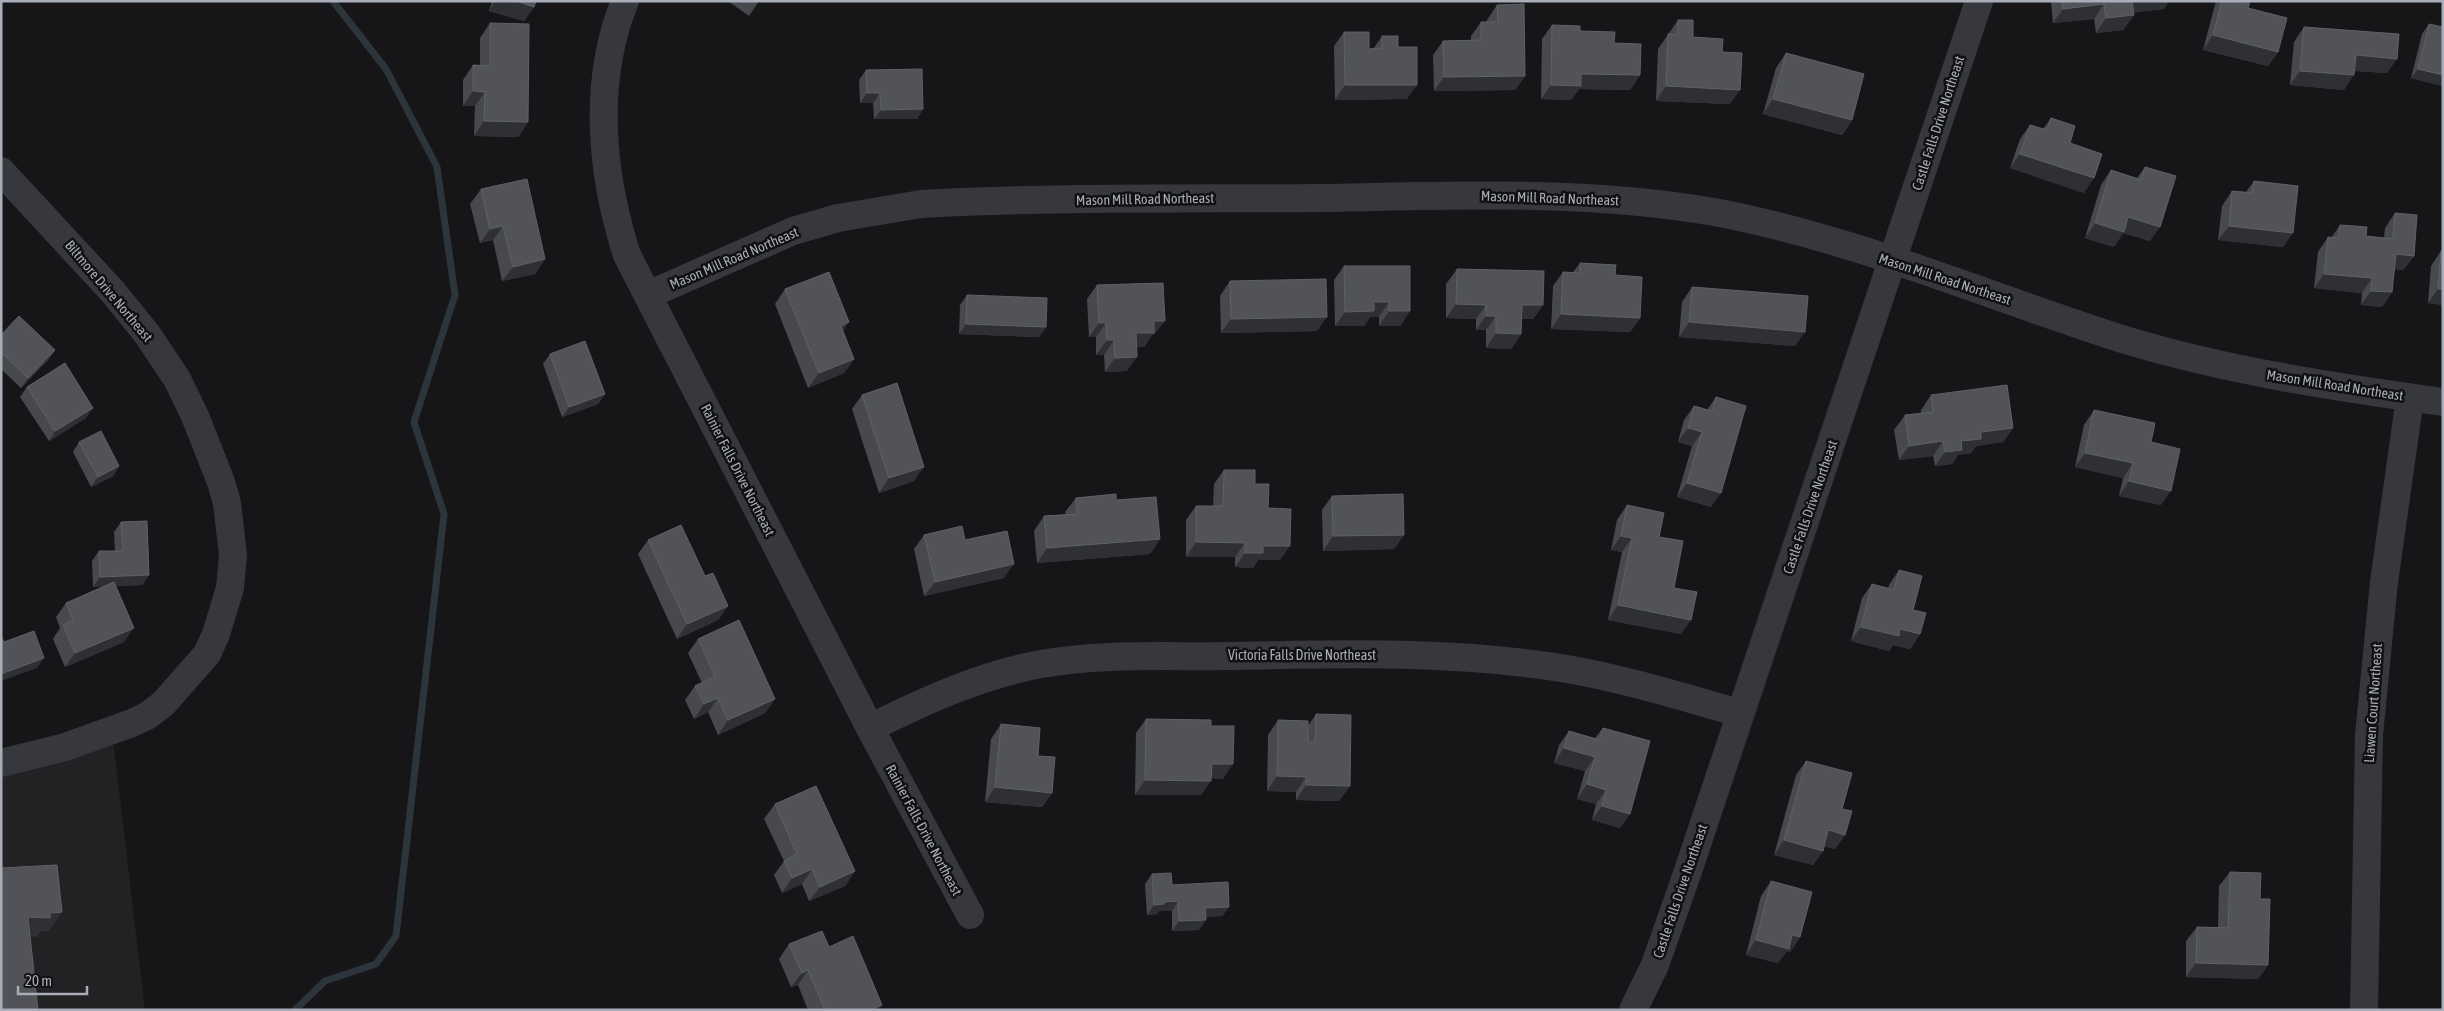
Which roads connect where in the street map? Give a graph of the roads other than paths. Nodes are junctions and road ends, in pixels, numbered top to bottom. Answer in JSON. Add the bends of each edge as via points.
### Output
{"nodes":[{"id":1,"x":624,"y":1,"type":"edge"},
{"id":2,"x":1978,"y":1,"type":"edge"},
{"id":3,"x":1,"y":171,"type":"edge"},
{"id":4,"x":1892,"y":261,"type":"junction"},
{"id":5,"x":648,"y":295,"type":"junction"},
{"id":6,"x":2410,"y":398,"type":"junction"},
{"id":7,"x":2443,"y":402,"type":"edge"},
{"id":8,"x":1740,"y":713,"type":"junction"},
{"id":9,"x":870,"y":728,"type":"junction"},
{"id":10,"x":1,"y":763,"type":"edge"},
{"id":11,"x":970,"y":915,"type":"dead end"},
{"id":12,"x":1633,"y":1010,"type":"edge"},
{"id":13,"x":2364,"y":1010,"type":"edge"}],
"edges":[{"from":1,"to":5,"type":"street","name":"Rainier Falls Drive Northeast","via":[[608,63],[604,124],[606,170],[614,215],[627,255]]},
{"from":2,"to":4,"type":"street","name":"Castle Falls Drive Northeast"},
{"from":3,"to":10,"type":"street","name":"Biltmore Drive Northeast","via":[[114,292],[177,379],[221,482],[227,503],[233,555],[230,588],[207,654],[163,704],[132,723],[65,747]]},
{"from":4,"to":5,"type":"street","name":"Mason Mill Road Northeast","via":[[1814,236],[1715,212],[1629,201],[1512,195],[965,202],[902,207],[838,218],[793,231]]},
{"from":4,"to":6,"type":"street","name":"Mason Mill Road Northeast","via":[[2122,339],[2183,356],[2277,377]]},
{"from":4,"to":8,"type":"street","name":"Castle Falls Drive Northeast"},
{"from":5,"to":9,"type":"street","name":"Rainier Falls Drive Northeast"},
{"from":6,"to":7,"type":"street","name":"Mason Mill Road Northeast"},
{"from":6,"to":13,"type":"street","name":"Liawen Court Northeast","via":[[2384,582],[2369,735]]},
{"from":8,"to":9,"type":"street","name":"Victoria Falls Drive Northeast","via":[[1568,669],[1492,660],[1368,654],[1140,657],[1040,664],[987,677],[914,706]]},
{"from":8,"to":12,"type":"street","name":"Castle Falls Drive Northeast","via":[[1655,965]]},
{"from":9,"to":11,"type":"street","name":"Rainier Falls Drive Northeast"}]}
